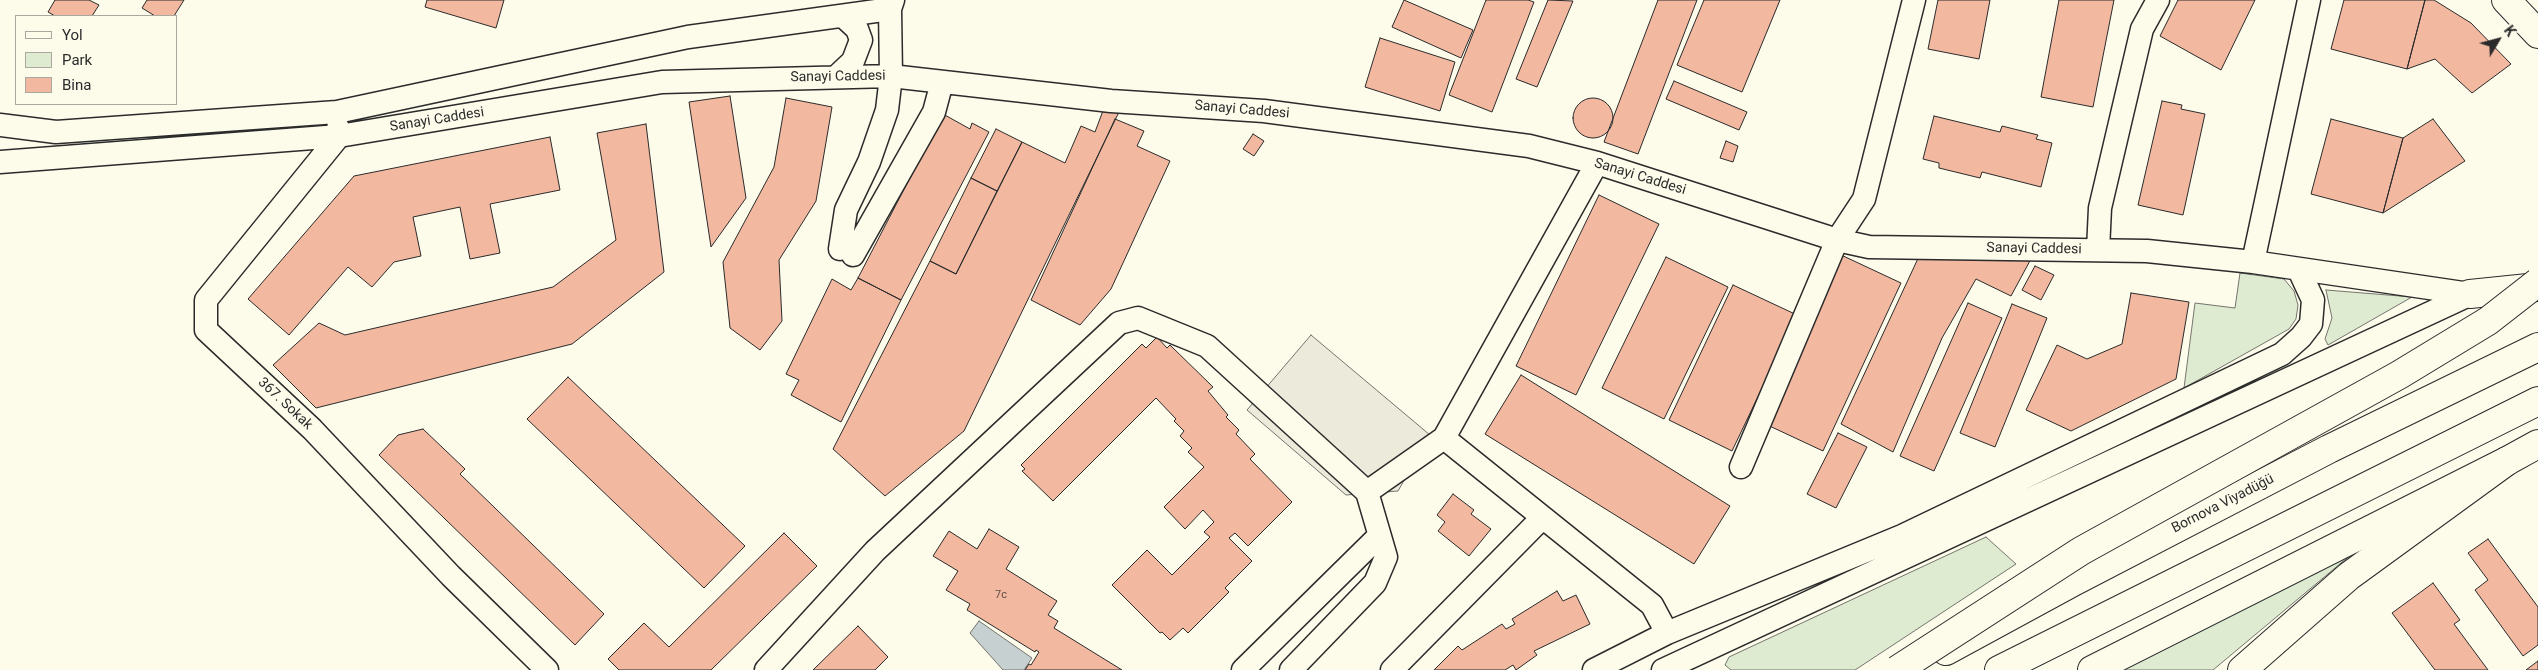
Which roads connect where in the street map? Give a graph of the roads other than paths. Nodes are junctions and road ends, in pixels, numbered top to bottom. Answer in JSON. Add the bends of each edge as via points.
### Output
{"nodes":[{"id":1,"x":1914,"y":0,"type":"edge"},
{"id":2,"x":2158,"y":0,"type":"edge"},
{"id":3,"x":2309,"y":0,"type":"edge"},
{"id":4,"x":2506,"y":0,"type":"edge"},
{"id":5,"x":892,"y":4,"type":"edge"},
{"id":6,"x":843,"y":16,"type":"junction"},
{"id":7,"x":2538,"y":34,"type":"edge"},
{"id":8,"x":890,"y":76,"type":"junction"},
{"id":9,"x":836,"y":77,"type":"junction"},
{"id":10,"x":942,"y":82,"type":"junction"},
{"id":11,"x":337,"y":112,"type":"junction"},
{"id":12,"x":0,"y":125,"type":"edge"},
{"id":13,"x":339,"y":136,"type":"junction"},
{"id":14,"x":0,"y":162,"type":"edge"},
{"id":15,"x":1597,"y":163,"type":"junction"},
{"id":16,"x":1836,"y":240,"type":"junction"},
{"id":17,"x":2098,"y":250,"type":"junction"},
{"id":18,"x":2253,"y":262,"type":"junction"},
{"id":19,"x":2299,"y":270,"type":"junction"},
{"id":20,"x":2538,"y":270,"type":"edge"},
{"id":21,"x":2538,"y":282,"type":"edge"},
{"id":22,"x":2538,"y":287,"type":"edge"},
{"id":23,"x":2470,"y":294,"type":"junction"},
{"id":24,"x":2538,"y":347,"type":"edge"},
{"id":25,"x":2538,"y":400,"type":"edge"},
{"id":26,"x":1444,"y":438,"type":"junction"},
{"id":27,"x":2538,"y":444,"type":"edge"},
{"id":28,"x":2507,"y":461,"type":"junction"},
{"id":29,"x":1741,"y":467,"type":"dead end"},
{"id":30,"x":1367,"y":492,"type":"junction"},
{"id":31,"x":1542,"y":518,"type":"junction"},
{"id":32,"x":1379,"y":536,"type":"junction"},
{"id":33,"x":1667,"y":633,"type":"junction"},
{"id":34,"x":547,"y":670,"type":"edge"},
{"id":35,"x":766,"y":670,"type":"edge"},
{"id":36,"x":1243,"y":670,"type":"edge"},
{"id":37,"x":1291,"y":670,"type":"edge"},
{"id":38,"x":1392,"y":670,"type":"edge"},
{"id":39,"x":1594,"y":670,"type":"edge"},
{"id":40,"x":1663,"y":670,"type":"edge"},
{"id":41,"x":1897,"y":670,"type":"edge"},
{"id":42,"x":1912,"y":670,"type":"edge"},
{"id":43,"x":2000,"y":670,"type":"edge"},
{"id":44,"x":2092,"y":670,"type":"edge"},
{"id":45,"x":2242,"y":670,"type":"edge"}],
"edges":[{"from":1,"to":16,"type":"street","via":[[1864,199]]},
{"from":2,"to":17,"type":"street","via":[[2142,28],[2100,208]]},
{"from":3,"to":18,"type":"street"},
{"from":4,"to":7,"type":"main road"},
{"from":5,"to":6,"type":"street","name":"Sanayi Caddesi"},
{"from":5,"to":8,"type":"street"},
{"from":6,"to":9,"type":"street","via":[[857,29],[861,40],[853,61]]},
{"from":6,"to":11,"type":"street","name":"Sanayi Caddesi","via":[[688,37]]},
{"from":8,"to":9,"type":"street","name":"Sanayi Caddesi"},
{"from":8,"to":10,"type":"street","name":"Sanayi Caddesi"},
{"from":8,"to":10,"type":"street","via":[[887,110],[881,131],[846,210],[846,252],[934,112]]},
{"from":9,"to":13,"type":"street","name":"Sanayi Caddesi","via":[[662,82]]},
{"from":10,"to":15,"type":"street","name":"Sanayi Caddesi","via":[[1111,101],[1264,111],[1529,146]]},
{"from":11,"to":12,"type":"street","name":"Sanayi Caddesi","via":[[56,132]]},
{"from":11,"to":13,"type":"street"},
{"from":13,"to":14,"type":"street","name":"Sanayi Caddesi"},
{"from":13,"to":34,"type":"street","name":"367. Sokak","via":[[206,300],[206,330],[312,429],[451,576]]},
{"from":15,"to":16,"type":"street","name":"Sanayi Caddesi"},
{"from":15,"to":26,"type":"street"},
{"from":16,"to":17,"type":"street","name":"Sanayi Caddesi","via":[[1869,247]]},
{"from":16,"to":29,"type":"street"},
{"from":17,"to":18,"type":"street","name":"Sanayi Caddesi","via":[[2147,251]]},
{"from":18,"to":19,"type":"street","name":"Sanayi Caddesi"},
{"from":19,"to":23,"type":"street","name":"Sanayi Caddesi"},
{"from":19,"to":33,"type":"street","via":[[2313,300],[2311,324],[2282,354],[1902,536]]},
{"from":20,"to":23,"type":"street"},
{"from":21,"to":41,"type":"main road","bridge":true,"via":[[2488,321],[2399,376],[2081,551]]},
{"from":22,"to":23,"type":"main road"},
{"from":23,"to":40,"type":"street"},
{"from":24,"to":42,"type":"main road","name":"Bornova Viyadüğü","via":[[2329,449]]},
{"from":25,"to":43,"type":"main road"},
{"from":26,"to":30,"type":"street"},
{"from":26,"to":31,"type":"street"},
{"from":27,"to":28,"type":"main road"},
{"from":28,"to":44,"type":"main road"},
{"from":28,"to":45,"type":"main road","via":[[2349,576]]},
{"from":30,"to":32,"type":"street"},
{"from":30,"to":35,"type":"street","via":[[1207,346],[1138,318],[1119,323],[875,552]]},
{"from":31,"to":33,"type":"street","via":[[1652,606]]},
{"from":31,"to":38,"type":"street"},
{"from":32,"to":36,"type":"street"},
{"from":32,"to":37,"type":"street","via":[[1386,557],[1375,583]]},
{"from":33,"to":39,"type":"street"}]}
